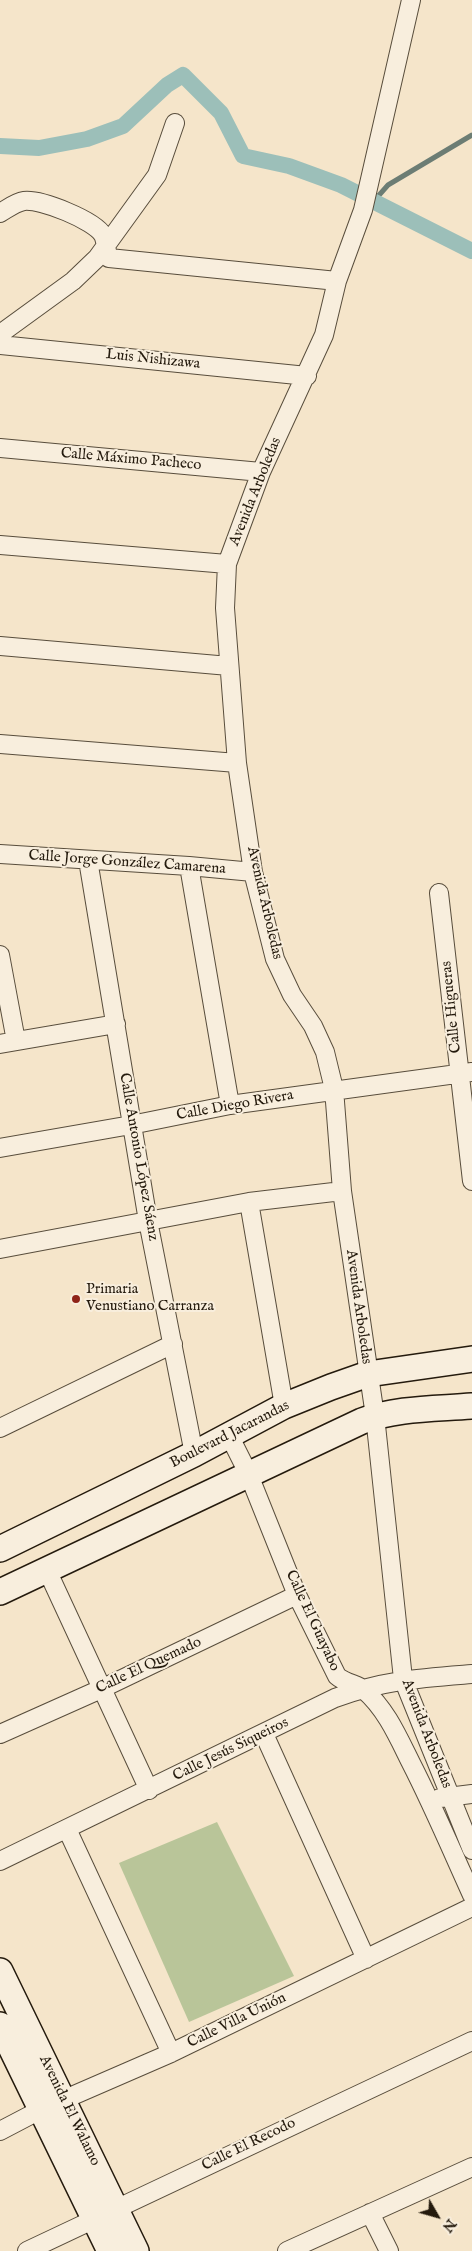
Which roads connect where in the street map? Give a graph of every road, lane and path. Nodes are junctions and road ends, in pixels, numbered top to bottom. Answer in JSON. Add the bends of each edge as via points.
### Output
{"nodes":[{"id":1,"x":411,"y":0,"type":"edge"},
{"id":2,"x":175,"y":123,"type":"dead end"},
{"id":3,"x":0,"y":214,"type":"edge"},
{"id":4,"x":105,"y":247,"type":"junction"},
{"id":5,"x":337,"y":281,"type":"junction"},
{"id":6,"x":0,"y":334,"type":"edge"},
{"id":7,"x":0,"y":345,"type":"edge"},
{"id":8,"x":307,"y":376,"type":"junction"},
{"id":9,"x":0,"y":448,"type":"edge"},
{"id":10,"x":261,"y":472,"type":"junction"},
{"id":11,"x":0,"y":545,"type":"edge"},
{"id":12,"x":227,"y":564,"type":"junction"},
{"id":13,"x":0,"y":646,"type":"edge"},
{"id":14,"x":229,"y":666,"type":"junction"},
{"id":15,"x":0,"y":744,"type":"edge"},
{"id":16,"x":238,"y":763,"type":"junction"},
{"id":17,"x":0,"y":854,"type":"edge"},
{"id":18,"x":88,"y":860,"type":"junction"},
{"id":19,"x":189,"y":866,"type":"junction"},
{"id":20,"x":253,"y":872,"type":"junction"},
{"id":21,"x":439,"y":893,"type":"dead end"},
{"id":22,"x":0,"y":955,"type":"edge"},
{"id":23,"x":116,"y":1024,"type":"junction"},
{"id":24,"x":8,"y":1043,"type":"edge"},
{"id":25,"x":465,"y":1073,"type":"edge"},
{"id":26,"x":334,"y":1089,"type":"junction"},
{"id":27,"x":230,"y":1105,"type":"junction"},
{"id":28,"x":131,"y":1125,"type":"junction"},
{"id":29,"x":0,"y":1148,"type":"edge"},
{"id":30,"x":472,"y":1181,"type":"edge"},
{"id":31,"x":342,"y":1190,"type":"junction"},
{"id":32,"x":249,"y":1202,"type":"junction"},
{"id":33,"x":148,"y":1222,"type":"junction"},
{"id":34,"x":0,"y":1249,"type":"edge"},
{"id":35,"x":173,"y":1344,"type":"junction"},
{"id":36,"x":472,"y":1359,"type":"edge"},
{"id":37,"x":368,"y":1374,"type":"junction"},
{"id":38,"x":284,"y":1406,"type":"junction"},
{"id":39,"x":472,"y":1406,"type":"edge"},
{"id":40,"x":375,"y":1416,"type":"junction"},
{"id":41,"x":0,"y":1428,"type":"edge"},
{"id":42,"x":229,"y":1435,"type":"junction"},
{"id":43,"x":194,"y":1454,"type":"junction"},
{"id":44,"x":249,"y":1475,"type":"junction"},
{"id":45,"x":0,"y":1548,"type":"edge"},
{"id":46,"x":47,"y":1570,"type":"junction"},
{"id":47,"x":0,"y":1592,"type":"edge"},
{"id":48,"x":297,"y":1595,"type":"junction"},
{"id":49,"x":472,"y":1674,"type":"edge"},
{"id":50,"x":403,"y":1679,"type":"junction"},
{"id":51,"x":363,"y":1688,"type":"junction"},
{"id":52,"x":101,"y":1689,"type":"junction"},
{"id":53,"x":0,"y":1734,"type":"edge"},
{"id":54,"x":264,"y":1734,"type":"junction"},
{"id":55,"x":148,"y":1790,"type":"junction"},
{"id":56,"x":472,"y":1794,"type":"edge"},
{"id":57,"x":450,"y":1797,"type":"junction"},
{"id":58,"x":430,"y":1799,"type":"junction"},
{"id":59,"x":67,"y":1829,"type":"junction"},
{"id":60,"x":472,"y":1850,"type":"edge"},
{"id":61,"x":0,"y":1861,"type":"edge"},
{"id":62,"x":472,"y":1895,"type":"edge"},
{"id":63,"x":472,"y":1907,"type":"edge"},
{"id":64,"x":366,"y":1959,"type":"junction"},
{"id":65,"x":0,"y":1971,"type":"edge"},
{"id":66,"x":0,"y":2025,"type":"edge"},
{"id":67,"x":472,"y":2041,"type":"edge"},
{"id":68,"x":171,"y":2053,"type":"junction"},
{"id":69,"x":53,"y":2105,"type":"junction"},
{"id":70,"x":0,"y":2131,"type":"edge"},
{"id":71,"x":472,"y":2167,"type":"edge"},
{"id":72,"x":370,"y":2213,"type":"junction"},
{"id":73,"x":105,"y":2214,"type":"junction"},
{"id":74,"x":27,"y":2251,"type":"edge"},
{"id":75,"x":110,"y":2251,"type":"edge"},
{"id":76,"x":136,"y":2251,"type":"edge"},
{"id":77,"x":287,"y":2251,"type":"edge"},
{"id":78,"x":389,"y":2251,"type":"edge"}],
"edges":[{"from":1,"to":5,"type":"street","name":"Avenida Arboledas","via":[[363,210]]},
{"from":2,"to":4,"type":"street","via":[[157,175]]},
{"from":3,"to":4,"type":"street","via":[[26,201],[65,210],[103,235]]},
{"from":4,"to":5,"type":"street","via":[[109,258]]},
{"from":4,"to":6,"type":"street","via":[[73,281]]},
{"from":5,"to":8,"type":"street","name":"Avenida Arboledas","via":[[324,335]]},
{"from":7,"to":8,"type":"street","name":"Luis Nishizawa"},
{"from":8,"to":10,"type":"street","name":"Avenida Arboledas"},
{"from":9,"to":10,"type":"street","name":"Calle Máximo Pacheco"},
{"from":10,"to":12,"type":"street","name":"Avenida Arboledas"},
{"from":11,"to":12,"type":"street"},
{"from":12,"to":14,"type":"street","name":"Avenida Arboledas","via":[[225,608]]},
{"from":13,"to":14,"type":"street"},
{"from":14,"to":16,"type":"street","name":"Avenida Arboledas"},
{"from":15,"to":16,"type":"street"},
{"from":16,"to":20,"type":"street","name":"Avenida Arboledas"},
{"from":17,"to":18,"type":"street","name":"Calle Jorge González Camarena"},
{"from":18,"to":19,"type":"street","name":"Calle Jorge González Camarena"},
{"from":18,"to":23,"type":"street","name":"Calle Antonio López Sáenz"},
{"from":19,"to":20,"type":"street","name":"Calle Jorge González Camarena"},
{"from":19,"to":27,"type":"street"},
{"from":20,"to":26,"type":"street","name":"Avenida Arboledas","via":[[275,959],[325,1052]]},
{"from":21,"to":25,"type":"street","name":"Calle Higueras"},
{"from":22,"to":24,"type":"street"},
{"from":23,"to":24,"type":"street"},
{"from":23,"to":28,"type":"street","name":"Calle Antonio López Sáenz"},
{"from":25,"to":26,"type":"street","name":"Calle Diego Rivera"},
{"from":25,"to":30,"type":"street","name":"Calle Higueras"},
{"from":26,"to":27,"type":"street","name":"Calle Diego Rivera"},
{"from":26,"to":31,"type":"street","name":"Avenida Arboledas"},
{"from":27,"to":28,"type":"street","name":"Calle Diego Rivera"},
{"from":28,"to":29,"type":"street","name":"Calle Diego Rivera"},
{"from":28,"to":33,"type":"street","name":"Calle Antonio López Sáenz"},
{"from":31,"to":32,"type":"street"},
{"from":31,"to":37,"type":"street","name":"Avenida Arboledas"},
{"from":32,"to":33,"type":"street"},
{"from":32,"to":38,"type":"street"},
{"from":33,"to":34,"type":"street"},
{"from":33,"to":35,"type":"street","name":"Calle Antonio López Sáenz"},
{"from":35,"to":41,"type":"street"},
{"from":35,"to":43,"type":"street","name":"Calle Antonio López Sáenz"},
{"from":36,"to":37,"type":"main road","name":"Boulevard Jacarandas"},
{"from":37,"to":38,"type":"main road","name":"Boulevard Jacarandas"},
{"from":37,"to":40,"type":"street","name":"Avenida Arboledas"},
{"from":38,"to":42,"type":"main road","name":"Boulevard Jacarandas"},
{"from":39,"to":40,"type":"main road"},
{"from":40,"to":44,"type":"main road"},
{"from":40,"to":50,"type":"street","name":"Avenida Arboledas"},
{"from":42,"to":43,"type":"main road","name":"Boulevard Jacarandas"},
{"from":42,"to":44,"type":"street","name":"Calle El Guayabo"},
{"from":43,"to":45,"type":"main road","name":"Boulevard Jacarandas"},
{"from":44,"to":46,"type":"main road"},
{"from":44,"to":48,"type":"street","name":"Calle El Guayabo"},
{"from":46,"to":47,"type":"main road"},
{"from":46,"to":52,"type":"street"},
{"from":48,"to":51,"type":"street","name":"Calle El Guayabo","via":[[337,1676],[345,1683]]},
{"from":48,"to":52,"type":"street","name":"Calle El Quemado"},
{"from":49,"to":50,"type":"street","name":"Calle Jesús Siqueiros"},
{"from":50,"to":51,"type":"street","name":"Calle Jesús Siqueiros"},
{"from":50,"to":57,"type":"street","name":"Avenida Arboledas"},
{"from":51,"to":54,"type":"street","name":"Calle Jesús Siqueiros","via":[[335,1698]]},
{"from":51,"to":58,"type":"street","name":"Calle El Guayabo","via":[[395,1730]]},
{"from":52,"to":53,"type":"street","name":"Calle El Quemado"},
{"from":52,"to":55,"type":"street"},
{"from":54,"to":55,"type":"street","name":"Calle Jesús Siqueiros"},
{"from":54,"to":64,"type":"street"},
{"from":55,"to":59,"type":"street","name":"Calle Jesús Siqueiros"},
{"from":56,"to":57,"type":"street"},
{"from":57,"to":58,"type":"street"},
{"from":57,"to":60,"type":"street","name":"Avenida Arboledas"},
{"from":58,"to":62,"type":"street","name":"Calle El Guayabo"},
{"from":59,"to":61,"type":"street","name":"Calle Jesús Siqueiros"},
{"from":59,"to":68,"type":"street"},
{"from":63,"to":64,"type":"street","name":"Calle Villa Unión"},
{"from":64,"to":68,"type":"street","name":"Calle Villa Unión"},
{"from":65,"to":69,"type":"main road","name":"Avenida El Walamo"},
{"from":66,"to":69,"type":"main road","name":"Avenida El Walamo"},
{"from":67,"to":73,"type":"street","name":"Calle El Recodo"},
{"from":68,"to":69,"type":"street","name":"Calle Villa Unión"},
{"from":69,"to":70,"type":"street","name":"Calle Villa Unión"},
{"from":69,"to":73,"type":"main road","name":"Avenida El Walamo"},
{"from":71,"to":72,"type":"street"},
{"from":72,"to":77,"type":"street"},
{"from":72,"to":78,"type":"street"},
{"from":73,"to":74,"type":"street","name":"Calle El Recodo"},
{"from":73,"to":75,"type":"main road","name":"Avenida El Walamo"},
{"from":73,"to":76,"type":"main road","name":"Avenida El Walamo"}]}
